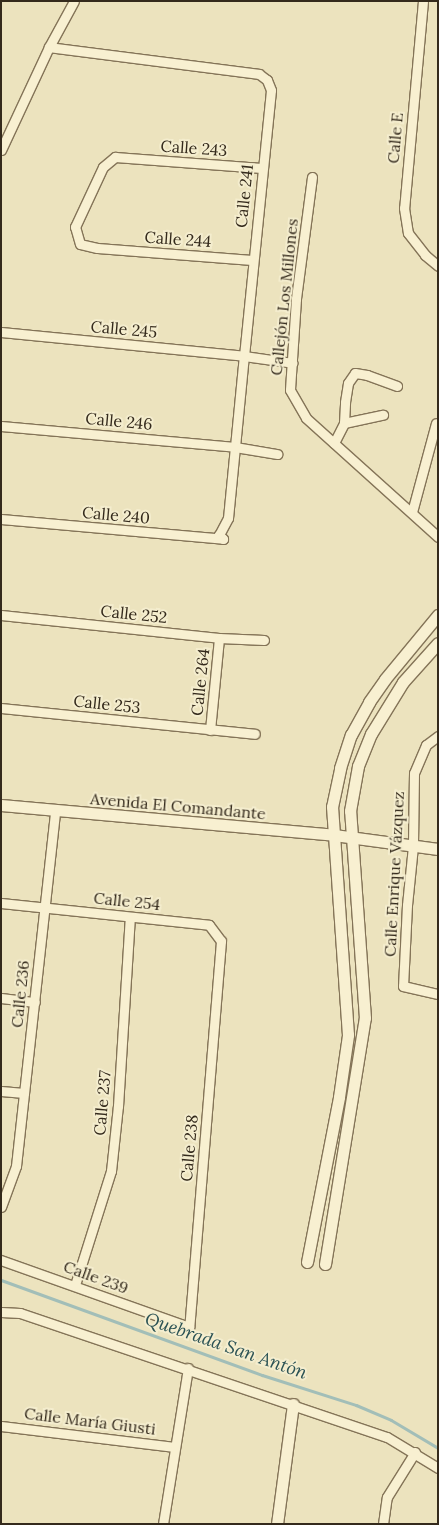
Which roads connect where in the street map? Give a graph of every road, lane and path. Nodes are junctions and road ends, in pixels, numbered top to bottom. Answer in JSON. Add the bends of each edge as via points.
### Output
{"nodes":[{"id":1,"x":74,"y":1,"type":"edge"},
{"id":2,"x":423,"y":1,"type":"edge"},
{"id":3,"x":49,"y":47,"type":"junction"},
{"id":4,"x":1,"y":150,"type":"edge"},
{"id":5,"x":124,"y":158,"type":"joint"},
{"id":6,"x":262,"y":168,"type":"junction"},
{"id":7,"x":312,"y":177,"type":"dead end"},
{"id":8,"x":252,"y":260,"type":"junction"},
{"id":9,"x":438,"y":266,"type":"edge"},
{"id":10,"x":1,"y":332,"type":"edge"},
{"id":11,"x":244,"y":356,"type":"junction"},
{"id":12,"x":293,"y":363,"type":"junction"},
{"id":13,"x":397,"y":386,"type":"dead end"},
{"id":14,"x":383,"y":416,"type":"dead end"},
{"id":15,"x":344,"y":423,"type":"junction"},
{"id":16,"x":436,"y":423,"type":"dead end"},
{"id":17,"x":1,"y":426,"type":"edge"},
{"id":18,"x":334,"y":442,"type":"junction"},
{"id":19,"x":235,"y":447,"type":"junction"},
{"id":20,"x":277,"y":454,"type":"dead end"},
{"id":21,"x":412,"y":512,"type":"junction"},
{"id":22,"x":1,"y":519,"type":"edge"},
{"id":23,"x":219,"y":535,"type":"joint"},
{"id":24,"x":438,"y":536,"type":"edge"},
{"id":25,"x":1,"y":614,"type":"edge"},
{"id":26,"x":438,"y":615,"type":"edge"},
{"id":27,"x":219,"y":638,"type":"junction"},
{"id":28,"x":264,"y":640,"type":"dead end"},
{"id":29,"x":438,"y":643,"type":"edge"},
{"id":30,"x":1,"y":708,"type":"edge"},
{"id":31,"x":210,"y":730,"type":"junction"},
{"id":32,"x":255,"y":734,"type":"dead end"},
{"id":33,"x":438,"y":736,"type":"edge"},
{"id":34,"x":1,"y":805,"type":"edge"},
{"id":35,"x":55,"y":811,"type":"junction"},
{"id":36,"x":334,"y":836,"type":"junction"},
{"id":37,"x":353,"y":838,"type":"junction"},
{"id":38,"x":413,"y":846,"type":"junction"},
{"id":39,"x":438,"y":849,"type":"edge"},
{"id":40,"x":1,"y":902,"type":"edge"},
{"id":41,"x":43,"y":907,"type":"junction"},
{"id":42,"x":130,"y":917,"type":"junction"},
{"id":43,"x":219,"y":962,"type":"joint"},
{"id":44,"x":438,"y":994,"type":"edge"},
{"id":45,"x":1,"y":998,"type":"edge"},
{"id":46,"x":35,"y":1002,"type":"junction"},
{"id":47,"x":1,"y":1091,"type":"edge"},
{"id":48,"x":24,"y":1093,"type":"junction"},
{"id":49,"x":1,"y":1207,"type":"edge"},
{"id":50,"x":1,"y":1260,"type":"edge"},
{"id":51,"x":308,"y":1262,"type":"joint"},
{"id":52,"x":325,"y":1264,"type":"joint"},
{"id":53,"x":75,"y":1286,"type":"junction"},
{"id":54,"x":1,"y":1312,"type":"edge"},
{"id":55,"x":180,"y":1323,"type":"joint"},
{"id":56,"x":188,"y":1368,"type":"junction"},
{"id":57,"x":294,"y":1404,"type":"junction"},
{"id":58,"x":1,"y":1426,"type":"edge"},
{"id":59,"x":176,"y":1447,"type":"junction"},
{"id":60,"x":414,"y":1452,"type":"junction"},
{"id":61,"x":438,"y":1468,"type":"edge"},
{"id":62,"x":163,"y":1524,"type":"edge"},
{"id":63,"x":277,"y":1524,"type":"edge"},
{"id":64,"x":383,"y":1524,"type":"edge"}],
"edges":[{"from":1,"to":3,"type":"street"},
{"from":2,"to":9,"type":"street","name":"Calle E","via":[[404,208],[408,233]]},
{"from":3,"to":4,"type":"street"},
{"from":3,"to":6,"type":"street","name":"Calle 241","via":[[259,74],[267,80],[271,90]]},
{"from":5,"to":6,"type":"street","name":"Calle 243"},
{"from":5,"to":8,"type":"street","name":"Calle 244","via":[[115,157],[103,168],[75,227],[80,244],[101,249]]},
{"from":6,"to":8,"type":"street","name":"Calle 241"},
{"from":7,"to":12,"type":"street","name":"Callejón Los Millones","via":[[296,299]]},
{"from":8,"to":11,"type":"street","name":"Calle 241"},
{"from":10,"to":11,"type":"street","name":"Calle 245"},
{"from":11,"to":12,"type":"street","name":"Calle 245"},
{"from":11,"to":19,"type":"street","name":"Calle 241"},
{"from":12,"to":18,"type":"street","name":"Callejón Los Millones","via":[[290,390],[306,418]]},
{"from":13,"to":15,"type":"street","via":[[355,373],[348,383]]},
{"from":14,"to":15,"type":"street"},
{"from":15,"to":18,"type":"street"},
{"from":16,"to":21,"type":"street"},
{"from":17,"to":19,"type":"street","name":"Calle 246"},
{"from":18,"to":21,"type":"street","name":"Callejón Los Millones"},
{"from":19,"to":20,"type":"street","name":"Calle 246"},
{"from":19,"to":23,"type":"street","name":"Calle 241","via":[[228,518]]},
{"from":21,"to":24,"type":"street","name":"Callejón Los Millones"},
{"from":22,"to":23,"type":"street","name":"Calle 240","via":[[223,539]]},
{"from":25,"to":27,"type":"street","name":"Calle 252"},
{"from":26,"to":36,"type":"main road","via":[[386,679],[351,735],[332,807]]},
{"from":27,"to":28,"type":"street","name":"Calle 252"},
{"from":27,"to":31,"type":"street","name":"Calle 264"},
{"from":29,"to":37,"type":"main road","via":[[403,682],[371,734],[358,766],[350,811]]},
{"from":30,"to":31,"type":"street","name":"Calle 253"},
{"from":31,"to":32,"type":"street","name":"Calle 253"},
{"from":33,"to":38,"type":"street","name":"Calle Enrique Vázquez","via":[[426,745],[414,773]]},
{"from":34,"to":35,"type":"main road","name":"Avenida El Comandante"},
{"from":35,"to":36,"type":"main road","name":"Avenida El Comandante"},
{"from":35,"to":41,"type":"street","name":"Calle 236"},
{"from":36,"to":37,"type":"main road","name":"Avenida El Comandante"},
{"from":36,"to":51,"type":"main road","via":[[348,1035]]},
{"from":37,"to":38,"type":"main road","name":"Avenida El Comandante"},
{"from":37,"to":52,"type":"main road","via":[[366,1018]]},
{"from":38,"to":39,"type":"main road","name":"Avenida El Comandante"},
{"from":38,"to":44,"type":"street","name":"Calle Enrique Vázquez","via":[[403,986]]},
{"from":40,"to":41,"type":"street","name":"Calle 254"},
{"from":41,"to":42,"type":"street","name":"Calle 254"},
{"from":41,"to":46,"type":"street","name":"Calle 236"},
{"from":42,"to":43,"type":"street","name":"Calle 254","via":[[209,925],[221,941]]},
{"from":42,"to":53,"type":"street","name":"Calle 237","via":[[111,1171]]},
{"from":43,"to":55,"type":"street","name":"Calle 238","via":[[190,1327]]},
{"from":45,"to":46,"type":"street"},
{"from":46,"to":48,"type":"street","name":"Calle 236"},
{"from":47,"to":48,"type":"street"},
{"from":48,"to":49,"type":"street","name":"Calle 236","via":[[16,1166]]},
{"from":50,"to":53,"type":"street","name":"Calle 239"},
{"from":51,"to":52,"type":"street"},
{"from":53,"to":55,"type":"street","name":"Calle 239"},
{"from":54,"to":56,"type":"street","via":[[20,1312]]},
{"from":56,"to":57,"type":"street"},
{"from":56,"to":59,"type":"street"},
{"from":57,"to":60,"type":"street","via":[[387,1437]]},
{"from":57,"to":63,"type":"main road"},
{"from":58,"to":59,"type":"street","name":"Calle María Giusti"},
{"from":59,"to":62,"type":"street"},
{"from":60,"to":61,"type":"street"},
{"from":60,"to":64,"type":"street","via":[[387,1497]]}]}
